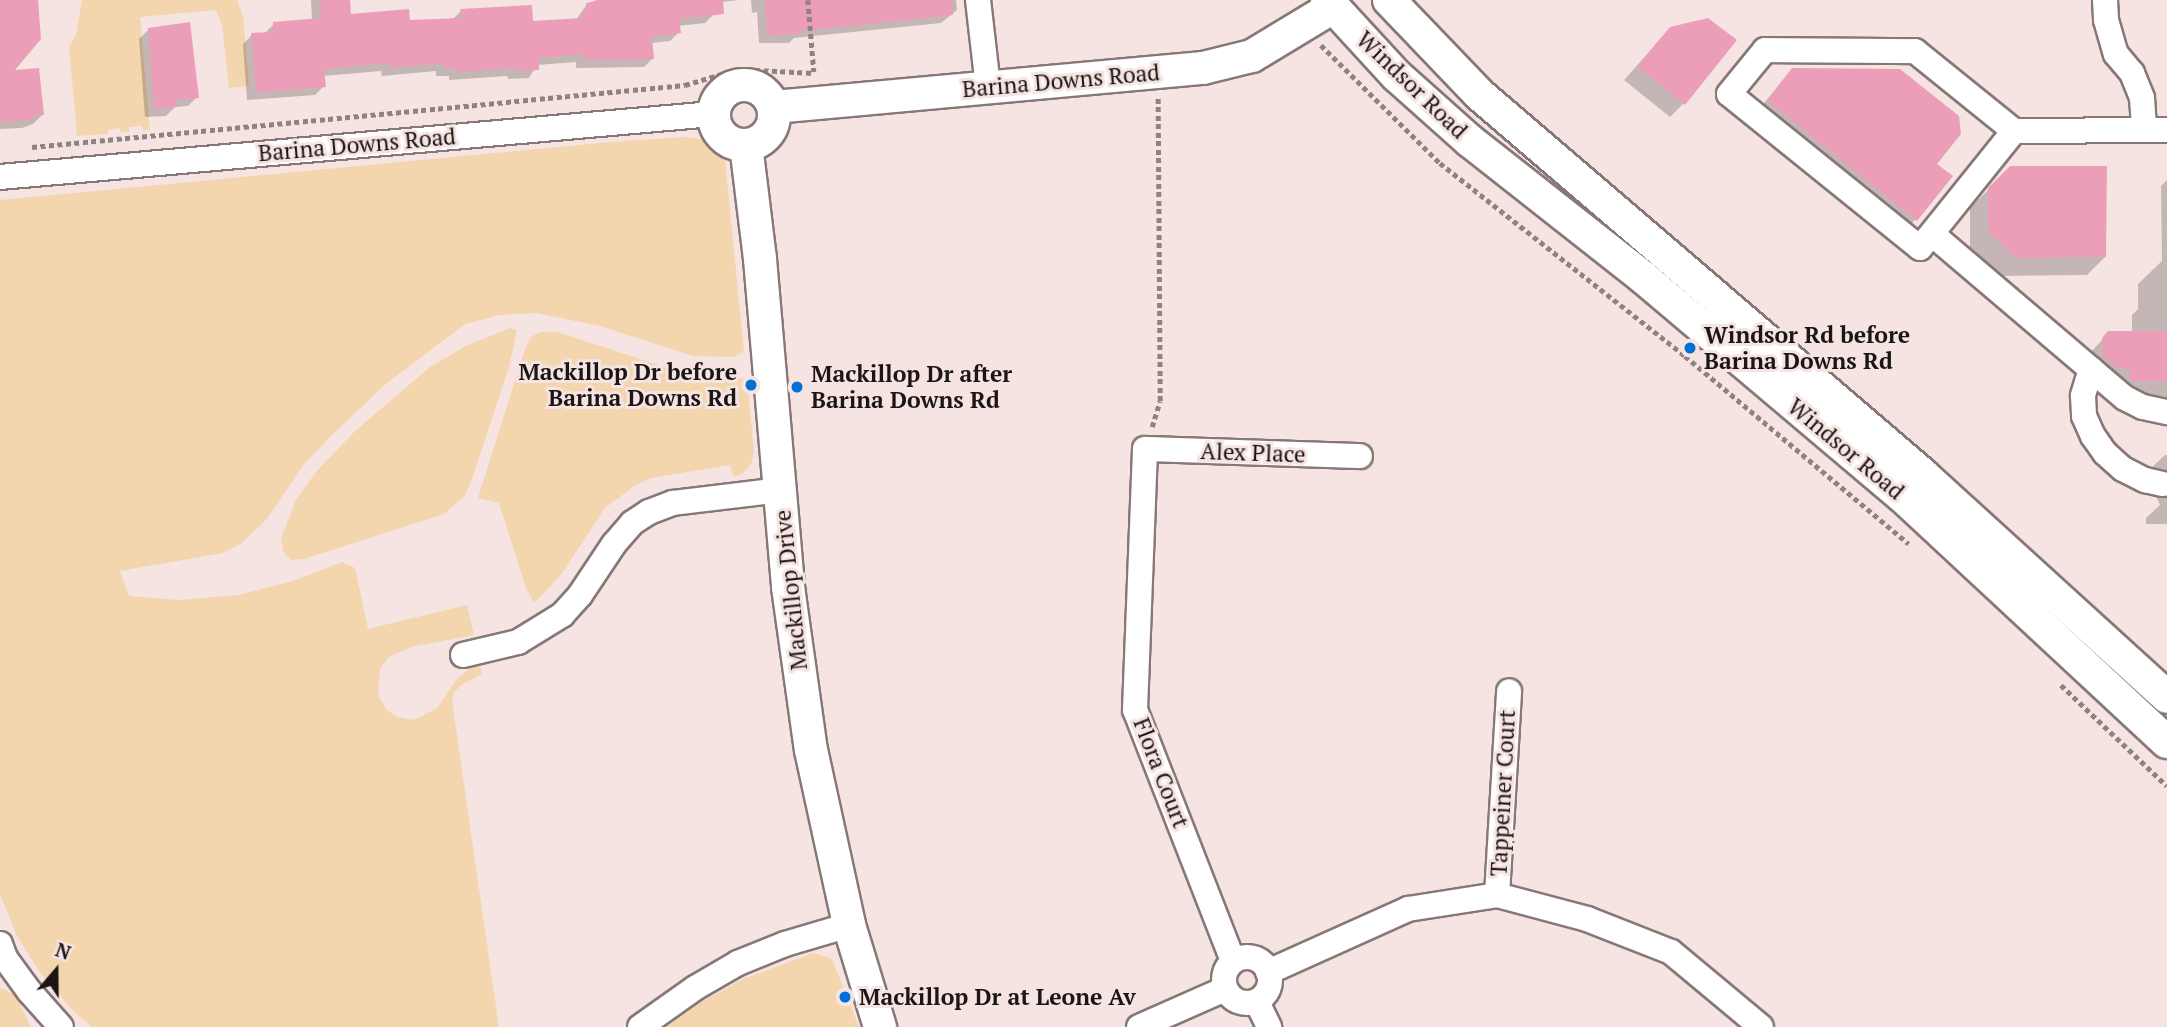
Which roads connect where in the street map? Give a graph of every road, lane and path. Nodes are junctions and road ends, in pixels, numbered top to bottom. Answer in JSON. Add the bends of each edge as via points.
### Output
{"nodes":[{"id":1,"x":808,"y":0,"type":"edge"},
{"id":2,"x":978,"y":0,"type":"edge"},
{"id":3,"x":1389,"y":0,"type":"edge"},
{"id":4,"x":2105,"y":0,"type":"edge"},
{"id":5,"x":1331,"y":2,"type":"edge"},
{"id":6,"x":1333,"y":57,"type":"dead end"},
{"id":7,"x":1158,"y":72,"type":"junction"},
{"id":8,"x":988,"y":86,"type":"junction"},
{"id":9,"x":816,"y":88,"type":"junction"},
{"id":10,"x":774,"y":107,"type":"junction"},
{"id":11,"x":713,"y":114,"type":"junction"},
{"id":12,"x":2156,"y":130,"type":"edge"},
{"id":13,"x":2014,"y":131,"type":"junction"},
{"id":14,"x":746,"y":145,"type":"junction"},
{"id":15,"x":31,"y":147,"type":"dead end"},
{"id":16,"x":0,"y":177,"type":"edge"},
{"id":17,"x":1932,"y":234,"type":"junction"},
{"id":18,"x":2091,"y":369,"type":"junction"},
{"id":19,"x":2167,"y":412,"type":"edge"},
{"id":20,"x":1145,"y":449,"type":"junction"},
{"id":21,"x":1360,"y":456,"type":"dead end"},
{"id":22,"x":2164,"y":484,"type":"dead end"},
{"id":23,"x":780,"y":490,"type":"junction"},
{"id":24,"x":1916,"y":549,"type":"dead end"},
{"id":25,"x":463,"y":655,"type":"dead end"},
{"id":26,"x":2057,"y":681,"type":"dead end"},
{"id":27,"x":1509,"y":691,"type":"dead end"},
{"id":28,"x":2167,"y":697,"type":"edge"},
{"id":29,"x":2167,"y":742,"type":"edge"},
{"id":30,"x":2167,"y":786,"type":"edge"},
{"id":31,"x":1497,"y":895,"type":"junction"},
{"id":32,"x":849,"y":925,"type":"junction"},
{"id":33,"x":2,"y":955,"type":"edge"},
{"id":34,"x":1233,"y":961,"type":"junction"},
{"id":35,"x":1268,"y":972,"type":"junction"},
{"id":36,"x":1225,"y":989,"type":"junction"},
{"id":37,"x":1256,"y":1002,"type":"junction"},
{"id":38,"x":61,"y":1027,"type":"edge"},
{"id":39,"x":640,"y":1027,"type":"edge"},
{"id":40,"x":880,"y":1027,"type":"edge"},
{"id":41,"x":1139,"y":1027,"type":"edge"},
{"id":42,"x":1269,"y":1027,"type":"edge"},
{"id":43,"x":1761,"y":1027,"type":"edge"}],
"edges":[{"from":1,"to":9,"type":"path"},
{"from":2,"to":8,"type":"street"},
{"from":3,"to":28,"type":"main road","name":"Windsor Road","via":[[1489,103],[1922,474]]},
{"from":4,"to":12,"type":"street","via":[[2116,54],[2132,73]]},
{"from":5,"to":7,"type":"main road","name":"Barina Downs Road","via":[[1252,55],[1203,68]]},
{"from":5,"to":29,"type":"main road","name":"Windsor Road","via":[[1396,76],[1901,495]]},
{"from":6,"to":24,"type":"path","via":[[1440,163],[1685,356]]},
{"from":7,"to":8,"type":"main road","name":"Barina Downs Road"},
{"from":7,"to":20,"type":"path","via":[[1160,401]]},
{"from":8,"to":9,"type":"main road","name":"Barina Downs Road"},
{"from":9,"to":10,"type":"main road","name":"Barina Downs Road"},
{"from":9,"to":15,"type":"path","via":[[738,69],[685,85]]},
{"from":10,"to":11,"type":"main road","via":[[759,88],[741,85],[718,98]]},
{"from":10,"to":14,"type":"main road","via":[[768,134]]},
{"from":11,"to":14,"type":"main road","via":[[724,138]]},
{"from":11,"to":16,"type":"street","name":"Barina Downs Road"},
{"from":12,"to":13,"type":"street"},
{"from":13,"to":17,"type":"street"},
{"from":13,"to":17,"type":"street","via":[[1915,51],[1765,50],[1729,94],[1920,248]]},
{"from":14,"to":23,"type":"main road","name":"Mackillop Drive"},
{"from":17,"to":18,"type":"street"},
{"from":18,"to":19,"type":"street","via":[[2125,398]]},
{"from":18,"to":22,"type":"street","via":[[2083,396],[2084,416],[2093,436],[2123,469]]},
{"from":20,"to":21,"type":"street","name":"Alex Place"},
{"from":20,"to":34,"type":"street","name":"Flora Court","via":[[1135,710]]},
{"from":23,"to":25,"type":"street","via":[[673,503],[649,512],[614,544],[562,615],[518,642]]},
{"from":23,"to":32,"type":"main road","name":"Mackillop Drive","via":[[788,587],[811,750]]},
{"from":26,"to":30,"type":"path"},
{"from":27,"to":31,"type":"street","name":"Tappeiner Court"},
{"from":31,"to":35,"type":"street","via":[[1408,909]]},
{"from":31,"to":43,"type":"street","via":[[1587,919],[1671,952]]},
{"from":32,"to":39,"type":"street","via":[[738,963]]},
{"from":32,"to":40,"type":"main road","name":"Mackillop Drive"},
{"from":33,"to":38,"type":"street"},
{"from":34,"to":35,"type":"street","via":[[1259,960]]},
{"from":34,"to":36,"type":"street","via":[[1224,977]]},
{"from":35,"to":37,"type":"street","via":[[1271,981],[1266,995]]},
{"from":36,"to":37,"type":"street","via":[[1233,999]]},
{"from":36,"to":41,"type":"street"},
{"from":37,"to":42,"type":"street"}]}
